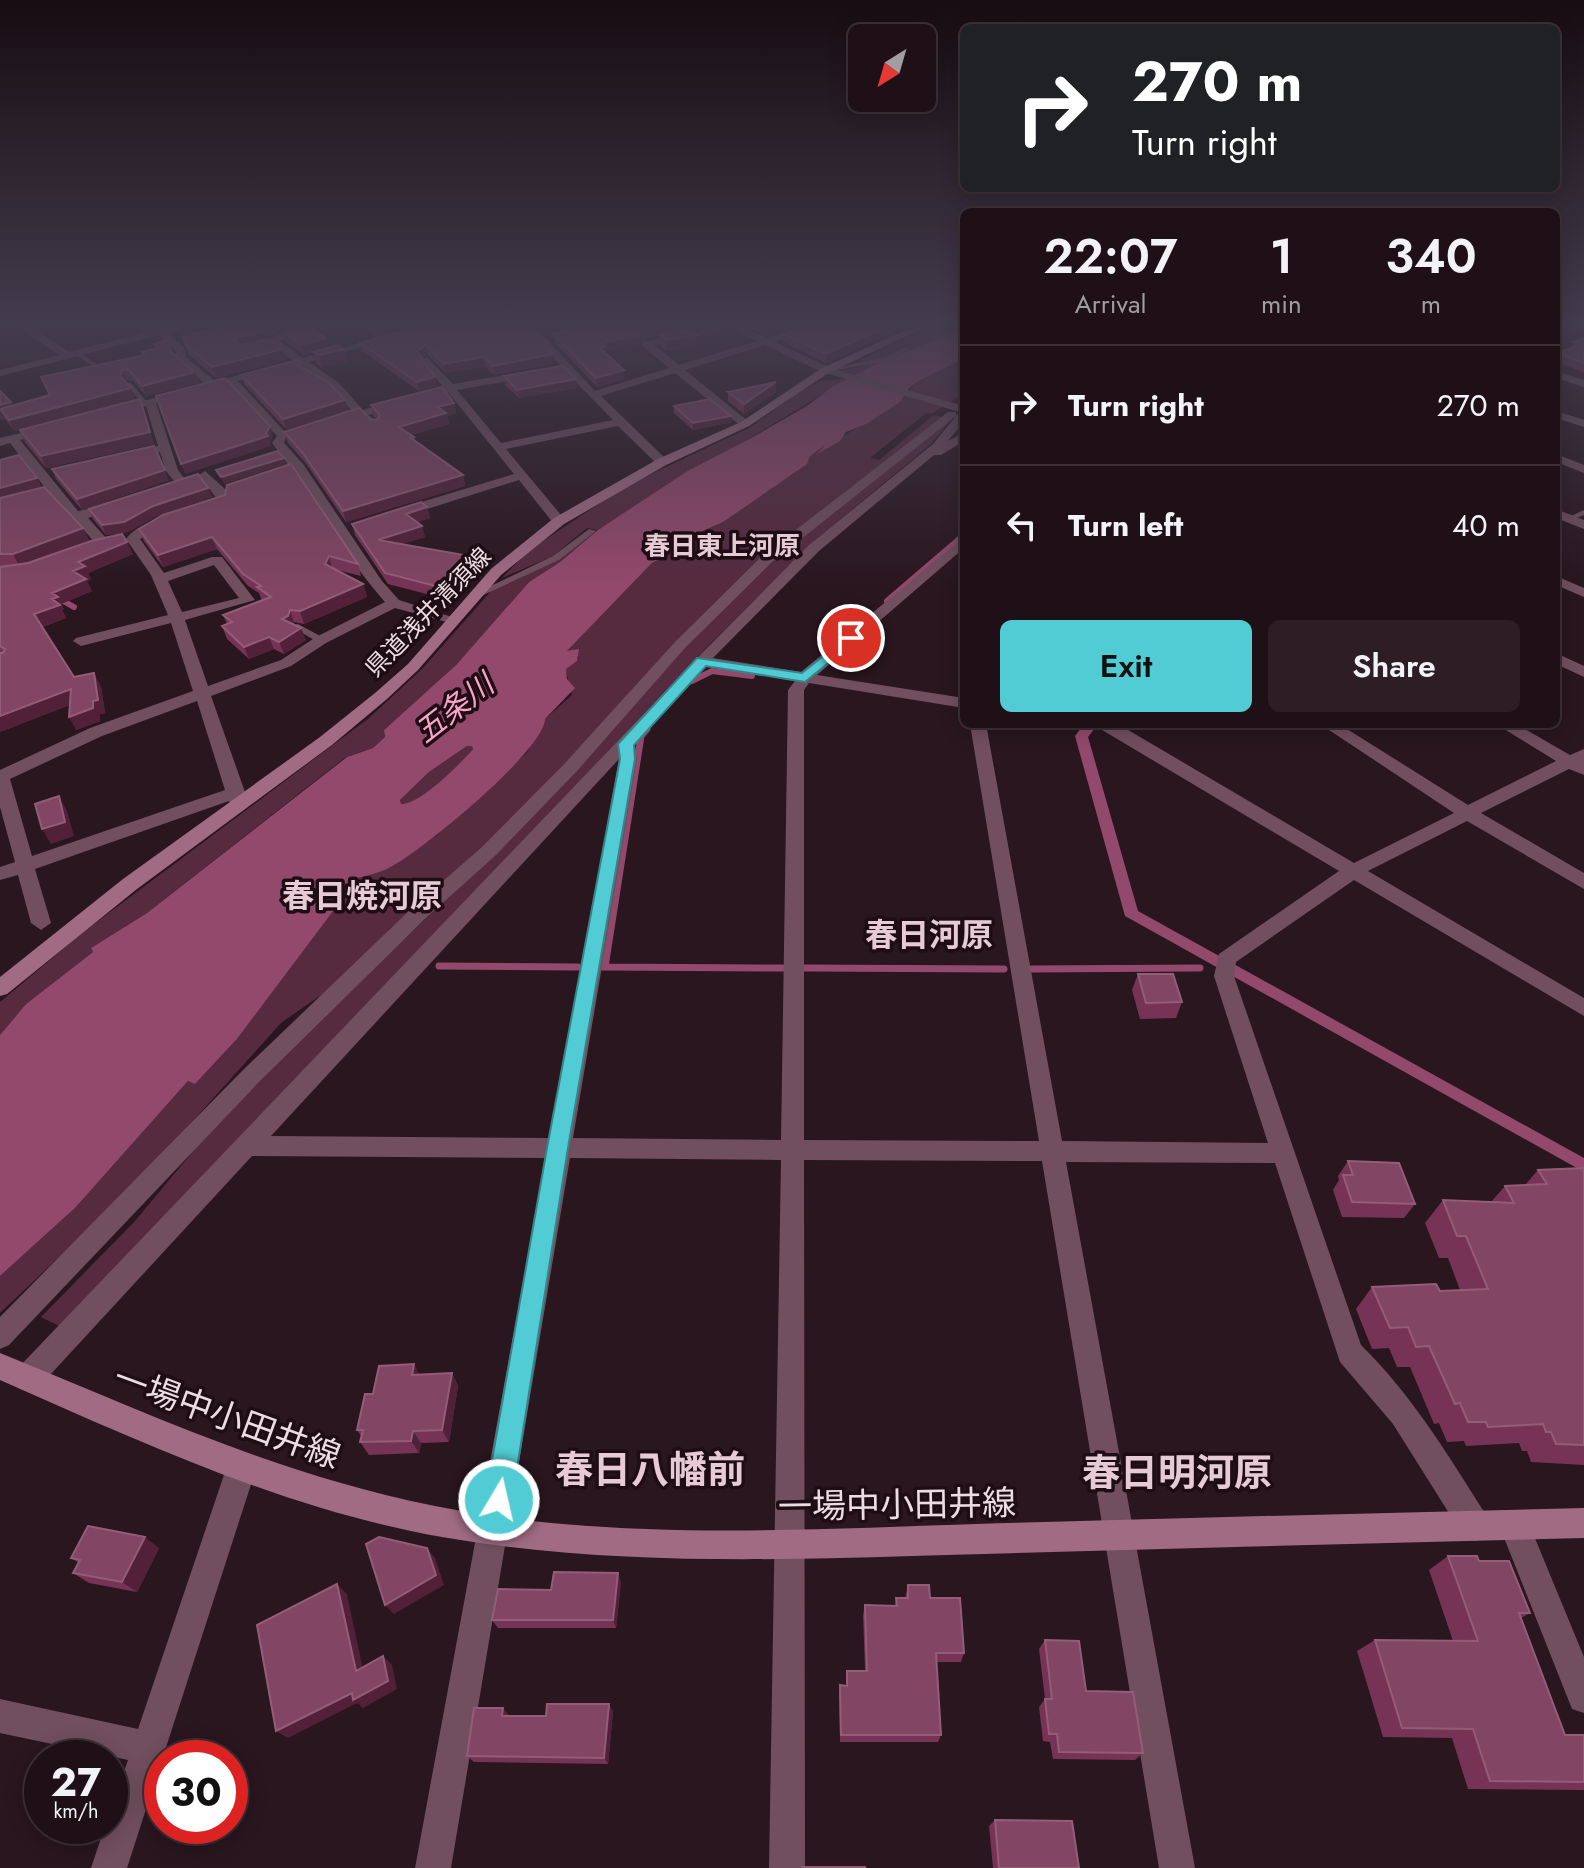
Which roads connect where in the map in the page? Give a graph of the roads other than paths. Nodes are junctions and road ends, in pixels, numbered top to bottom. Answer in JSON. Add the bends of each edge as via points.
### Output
{"nodes":[{"id":1,"x":112,"y":412,"type":"edge"},
{"id":2,"x":150,"y":412,"type":"edge"},
{"id":3,"x":254,"y":412,"type":"edge"},
{"id":4,"x":361,"y":412,"type":"edge"},
{"id":5,"x":377,"y":412,"type":"edge"},
{"id":6,"x":470,"y":412,"type":"edge"},
{"id":7,"x":611,"y":412,"type":"edge"},
{"id":8,"x":730,"y":412,"type":"edge"},
{"id":9,"x":765,"y":412,"type":"edge"},
{"id":10,"x":957,"y":412,"type":"edge"},
{"id":11,"x":959,"y":412,"type":"edge"},
{"id":12,"x":101,"y":415,"type":"edge"},
{"id":13,"x":1560,"y":415,"type":"edge"},
{"id":14,"x":365,"y":416,"type":"junction"},
{"id":15,"x":621,"y":422,"type":"junction"},
{"id":16,"x":326,"y":424,"type":"edge"},
{"id":17,"x":745,"y":424,"type":"junction"},
{"id":18,"x":1584,"y":424,"type":"edge"},
{"id":19,"x":57,"y":427,"type":"edge"},
{"id":20,"x":298,"y":432,"type":"edge"},
{"id":21,"x":960,"y":439,"type":"edge"},
{"id":22,"x":3,"y":441,"type":"edge"},
{"id":23,"x":279,"y":446,"type":"junction"},
{"id":24,"x":499,"y":447,"type":"junction"},
{"id":25,"x":164,"y":448,"type":"junction"},
{"id":26,"x":1584,"y":455,"type":"edge"},
{"id":27,"x":922,"y":457,"type":"junction"},
{"id":28,"x":118,"y":459,"type":"edge"},
{"id":29,"x":1560,"y":461,"type":"edge"},
{"id":30,"x":1560,"y":461,"type":"edge"},
{"id":31,"x":662,"y":462,"type":"junction"},
{"id":32,"x":1584,"y":469,"type":"edge"},
{"id":33,"x":56,"y":473,"type":"edge"},
{"id":34,"x":522,"y":475,"type":"junction"},
{"id":35,"x":41,"y":476,"type":"junction"},
{"id":36,"x":182,"y":483,"type":"junction"},
{"id":37,"x":167,"y":488,"type":"edge"},
{"id":38,"x":123,"y":502,"type":"edge"},
{"id":39,"x":1584,"y":512,"type":"edge"},
{"id":40,"x":1562,"y":516,"type":"edge"},
{"id":41,"x":80,"y":517,"type":"junction"},
{"id":42,"x":388,"y":517,"type":"edge"},
{"id":43,"x":559,"y":521,"type":"junction"},
{"id":44,"x":1584,"y":525,"type":"edge"},
{"id":45,"x":358,"y":526,"type":"edge"},
{"id":46,"x":343,"y":531,"type":"junction"},
{"id":47,"x":592,"y":531,"type":"dead end"},
{"id":48,"x":133,"y":539,"type":"junction"},
{"id":49,"x":960,"y":544,"type":"edge"},
{"id":50,"x":160,"y":579,"type":"junction"},
{"id":51,"x":1560,"y":582,"type":"edge"},
{"id":52,"x":1584,"y":593,"type":"edge"},
{"id":53,"x":476,"y":595,"type":"junction"},
{"id":54,"x":394,"y":603,"type":"junction"},
{"id":55,"x":177,"y":618,"type":"junction"},
{"id":56,"x":454,"y":620,"type":"junction"},
{"id":57,"x":298,"y":627,"type":"edge"},
{"id":58,"x":321,"y":640,"type":"junction"},
{"id":59,"x":81,"y":641,"type":"dead end"},
{"id":60,"x":1560,"y":660,"type":"edge"},
{"id":61,"x":702,"y":661,"type":"junction"},
{"id":62,"x":1584,"y":672,"type":"edge"},
{"id":63,"x":805,"y":677,"type":"junction"},
{"id":64,"x":204,"y":691,"type":"junction"},
{"id":65,"x":960,"y":702,"type":"edge"},
{"id":66,"x":979,"y":728,"type":"edge"},
{"id":67,"x":1113,"y":728,"type":"edge"},
{"id":68,"x":1334,"y":728,"type":"edge"},
{"id":69,"x":1512,"y":728,"type":"edge"},
{"id":70,"x":626,"y":744,"type":"junction"},
{"id":71,"x":1579,"y":762,"type":"edge"},
{"id":72,"x":1,"y":776,"type":"edge"},
{"id":73,"x":238,"y":798,"type":"junction"},
{"id":74,"x":1467,"y":813,"type":"junction"},
{"id":75,"x":26,"y":865,"type":"junction"},
{"id":76,"x":1353,"y":871,"type":"junction"},
{"id":77,"x":0,"y":874,"type":"edge"},
{"id":78,"x":1584,"y":882,"type":"edge"},
{"id":79,"x":41,"y":923,"type":"dead end"},
{"id":80,"x":0,"y":988,"type":"edge"},
{"id":81,"x":1584,"y":1008,"type":"edge"},
{"id":82,"x":249,"y":1146,"type":"junction"},
{"id":83,"x":557,"y":1148,"type":"junction"},
{"id":84,"x":792,"y":1150,"type":"junction"},
{"id":85,"x":1052,"y":1152,"type":"junction"},
{"id":86,"x":1283,"y":1153,"type":"junction"},
{"id":87,"x":0,"y":1336,"type":"edge"},
{"id":88,"x":0,"y":1366,"type":"edge"},
{"id":89,"x":28,"y":1378,"type":"junction"},
{"id":90,"x":241,"y":1469,"type":"junction"},
{"id":91,"x":1584,"y":1523,"type":"edge"},
{"id":92,"x":1514,"y":1525,"type":"junction"},
{"id":93,"x":1475,"y":1526,"type":"junction"},
{"id":94,"x":494,"y":1529,"type":"junction"},
{"id":95,"x":1119,"y":1535,"type":"junction"},
{"id":96,"x":789,"y":1545,"type":"junction"},
{"id":97,"x":1584,"y":1697,"type":"edge"},
{"id":98,"x":0,"y":1716,"type":"edge"},
{"id":99,"x":151,"y":1740,"type":"edge"},
{"id":100,"x":144,"y":1747,"type":"edge"},
{"id":101,"x":144,"y":1760,"type":"edge"},
{"id":102,"x":109,"y":1868,"type":"edge"},
{"id":103,"x":433,"y":1868,"type":"edge"},
{"id":104,"x":787,"y":1868,"type":"edge"},
{"id":105,"x":1177,"y":1868,"type":"edge"}],
"edges":[{"from":1,"to":12,"type":"street"},
{"from":2,"to":25,"type":"street"},
{"from":3,"to":23,"type":"street"},
{"from":4,"to":14,"type":"street"},
{"from":5,"to":14,"type":"street"},
{"from":6,"to":24,"type":"street"},
{"from":7,"to":15,"type":"street"},
{"from":8,"to":17,"type":"street"},
{"from":9,"to":17,"type":"main road","name":"県道浅井清須線"},
{"from":10,"to":87,"type":"street","via":[[766,560],[489,851],[251,1076]]},
{"from":11,"to":27,"type":"street","via":[[937,446]]},
{"from":13,"to":18,"type":"street"},
{"from":14,"to":16,"type":"street"},
{"from":15,"to":24,"type":"street"},
{"from":15,"to":31,"type":"street"},
{"from":17,"to":31,"type":"main road","name":"県道浅井清須線"},
{"from":19,"to":22,"type":"street"},
{"from":20,"to":23,"type":"street"},
{"from":21,"to":27,"type":"street"},
{"from":22,"to":35,"type":"street"},
{"from":23,"to":46,"type":"street"},
{"from":24,"to":34,"type":"street"},
{"from":25,"to":28,"type":"street"},
{"from":25,"to":36,"type":"street"},
{"from":26,"to":29,"type":"street"},
{"from":27,"to":61,"type":"street","via":[[814,548]]},
{"from":30,"to":32,"type":"street"},
{"from":31,"to":43,"type":"main road","name":"県道浅井清須線"},
{"from":33,"to":35,"type":"street"},
{"from":34,"to":42,"type":"street"},
{"from":34,"to":43,"type":"street"},
{"from":35,"to":41,"type":"street"},
{"from":36,"to":37,"type":"street"},
{"from":36,"to":48,"type":"street","via":[[212,473],[227,490],[224,501]]},
{"from":38,"to":41,"type":"street"},
{"from":39,"to":40,"type":"lane"},
{"from":40,"to":44,"type":"street"},
{"from":41,"to":48,"type":"street","via":[[95,545]]},
{"from":43,"to":53,"type":"main road","name":"県道浅井清須線"},
{"from":45,"to":46,"type":"street"},
{"from":46,"to":54,"type":"street"},
{"from":47,"to":53,"type":"lane","via":[[556,558]]},
{"from":48,"to":50,"type":"street"},
{"from":49,"to":63,"type":"street"},
{"from":50,"to":55,"type":"street"},
{"from":50,"to":55,"type":"street","via":[[217,560],[248,600]]},
{"from":51,"to":52,"type":"street"},
{"from":53,"to":56,"type":"main road","name":"県道浅井清須線"},
{"from":54,"to":56,"type":"street"},
{"from":54,"to":58,"type":"street"},
{"from":55,"to":59,"type":"street"},
{"from":55,"to":64,"type":"street"},
{"from":56,"to":73,"type":"main road","name":"県道浅井清須線","via":[[381,696]]},
{"from":57,"to":58,"type":"lane"},
{"from":58,"to":64,"type":"street","via":[[286,663]]},
{"from":60,"to":62,"type":"street"},
{"from":61,"to":63,"type":"street"},
{"from":61,"to":70,"type":"street"},
{"from":63,"to":65,"type":"street"},
{"from":63,"to":84,"type":"street","via":[[796,690]]},
{"from":64,"to":72,"type":"street"},
{"from":64,"to":73,"type":"street"},
{"from":66,"to":85,"type":"street"},
{"from":67,"to":76,"type":"street"},
{"from":68,"to":74,"type":"street"},
{"from":69,"to":71,"type":"street"},
{"from":70,"to":82,"type":"street"},
{"from":70,"to":83,"type":"street","via":[[628,759]]},
{"from":71,"to":74,"type":"street"},
{"from":72,"to":75,"type":"street"},
{"from":73,"to":75,"type":"street"},
{"from":73,"to":80,"type":"main road","name":"県道浅井清須線"},
{"from":74,"to":76,"type":"street"},
{"from":74,"to":78,"type":"street"},
{"from":75,"to":77,"type":"street"},
{"from":75,"to":79,"type":"street"},
{"from":76,"to":81,"type":"street"},
{"from":76,"to":86,"type":"street","via":[[1225,967]]},
{"from":82,"to":83,"type":"street"},
{"from":82,"to":89,"type":"street"},
{"from":83,"to":84,"type":"street"},
{"from":83,"to":94,"type":"street"},
{"from":84,"to":85,"type":"street"},
{"from":84,"to":96,"type":"street"},
{"from":85,"to":86,"type":"street"},
{"from":85,"to":95,"type":"street"},
{"from":86,"to":93,"type":"street","via":[[1350,1353],[1383,1384],[1411,1422]]},
{"from":88,"to":89,"type":"main road","name":"一場中小田井線"},
{"from":89,"to":90,"type":"main road","name":"一場中小田井線"},
{"from":90,"to":94,"type":"main road","name":"一場中小田井線","via":[[365,1505]]},
{"from":90,"to":99,"type":"street"},
{"from":91,"to":92,"type":"main road","name":"一場中小田井線"},
{"from":92,"to":93,"type":"main road","name":"一場中小田井線"},
{"from":92,"to":97,"type":"street"},
{"from":93,"to":95,"type":"main road","name":"一場中小田井線"},
{"from":94,"to":96,"type":"main road","name":"一場中小田井線","via":[[619,1543]]},
{"from":94,"to":103,"type":"street"},
{"from":95,"to":96,"type":"main road","name":"一場中小田井線"},
{"from":95,"to":105,"type":"street"},
{"from":96,"to":104,"type":"street"},
{"from":98,"to":100,"type":"street"},
{"from":101,"to":102,"type":"street"}]}
